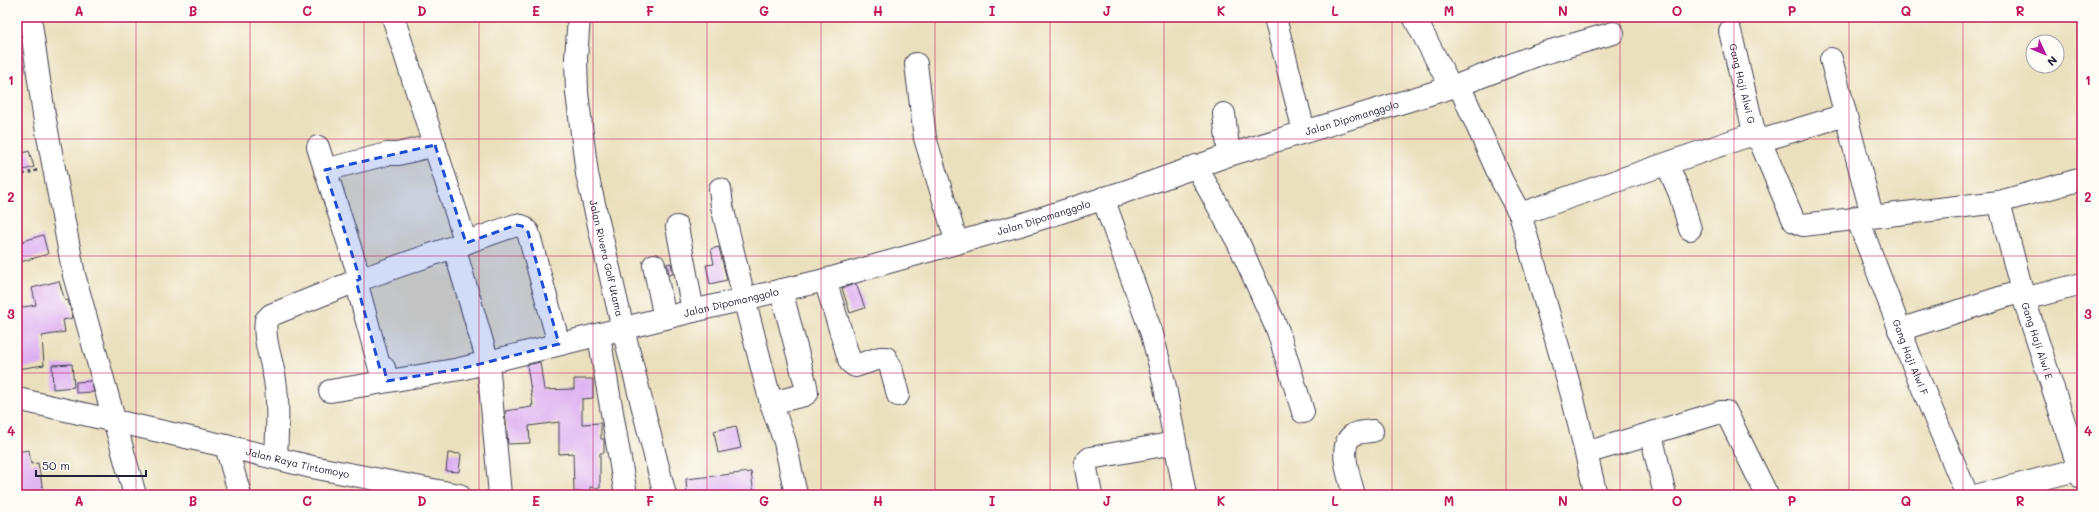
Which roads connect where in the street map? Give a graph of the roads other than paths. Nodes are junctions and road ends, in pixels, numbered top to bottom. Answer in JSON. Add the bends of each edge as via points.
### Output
{"nodes":[{"id":1,"x":30,"y":17,"type":"edge"},
{"id":2,"x":393,"y":17,"type":"edge"},
{"id":3,"x":579,"y":17,"type":"edge"},
{"id":4,"x":1414,"y":17,"type":"edge"},
{"id":5,"x":1276,"y":22,"type":"dead end"},
{"id":6,"x":1730,"y":31,"type":"dead end"},
{"id":7,"x":1613,"y":33,"type":"dead end"},
{"id":8,"x":1831,"y":59,"type":"dead end"},
{"id":9,"x":916,"y":64,"type":"dead end"},
{"id":10,"x":1455,"y":86,"type":"junction"},
{"id":11,"x":1224,"y":114,"type":"dead end"},
{"id":12,"x":1845,"y":115,"type":"junction"},
{"id":13,"x":1304,"y":131,"type":"junction"},
{"id":14,"x":1758,"y":138,"type":"junction"},
{"id":15,"x":435,"y":145,"type":"junction"},
{"id":16,"x":318,"y":147,"type":"dead end"},
{"id":17,"x":1229,"y":154,"type":"junction"},
{"id":18,"x":1667,"y":164,"type":"junction"},
{"id":19,"x":1196,"y":166,"type":"junction"},
{"id":20,"x":325,"y":170,"type":"junction"},
{"id":21,"x":2082,"y":179,"type":"edge"},
{"id":22,"x":720,"y":189,"type":"dead end"},
{"id":23,"x":1102,"y":198,"type":"junction"},
{"id":24,"x":1999,"y":202,"type":"junction"},
{"id":25,"x":1520,"y":214,"type":"junction"},
{"id":26,"x":1865,"y":216,"type":"junction"},
{"id":27,"x":677,"y":227,"type":"dead end"},
{"id":28,"x":1690,"y":229,"type":"dead end"},
{"id":29,"x":957,"y":243,"type":"junction"},
{"id":30,"x":460,"y":245,"type":"junction"},
{"id":31,"x":654,"y":265,"type":"dead end"},
{"id":32,"x":358,"y":280,"type":"junction"},
{"id":33,"x":825,"y":280,"type":"junction"},
{"id":34,"x":2082,"y":284,"type":"edge"},
{"id":35,"x":781,"y":290,"type":"junction"},
{"id":36,"x":2023,"y":295,"type":"junction"},
{"id":37,"x":744,"y":298,"type":"junction"},
{"id":38,"x":693,"y":311,"type":"junction"},
{"id":39,"x":665,"y":318,"type":"junction"},
{"id":40,"x":623,"y":329,"type":"junction"},
{"id":41,"x":1899,"y":330,"type":"junction"},
{"id":42,"x":599,"y":336,"type":"junction"},
{"id":43,"x":560,"y":344,"type":"junction"},
{"id":44,"x":488,"y":362,"type":"junction"},
{"id":45,"x":387,"y":381,"type":"junction"},
{"id":46,"x":330,"y":391,"type":"dead end"},
{"id":47,"x":898,"y":395,"type":"dead end"},
{"id":48,"x":17,"y":399,"type":"edge"},
{"id":49,"x":771,"y":403,"type":"junction"},
{"id":50,"x":1303,"y":412,"type":"dead end"},
{"id":51,"x":125,"y":424,"type":"junction"},
{"id":52,"x":1372,"y":431,"type":"dead end"},
{"id":53,"x":1651,"y":434,"type":"junction"},
{"id":54,"x":1175,"y":443,"type":"junction"},
{"id":55,"x":226,"y":446,"type":"junction"},
{"id":56,"x":1586,"y":453,"type":"junction"},
{"id":57,"x":276,"y":457,"type":"junction"},
{"id":58,"x":2081,"y":474,"type":"edge"},
{"id":59,"x":1592,"y":494,"type":"edge"},
{"id":60,"x":135,"y":495,"type":"edge"},
{"id":61,"x":240,"y":495,"type":"edge"},
{"id":62,"x":459,"y":495,"type":"edge"},
{"id":63,"x":500,"y":495,"type":"edge"},
{"id":64,"x":626,"y":495,"type":"edge"},
{"id":65,"x":665,"y":495,"type":"edge"},
{"id":66,"x":796,"y":495,"type":"edge"},
{"id":67,"x":1091,"y":495,"type":"edge"},
{"id":68,"x":1185,"y":495,"type":"edge"},
{"id":69,"x":1354,"y":495,"type":"edge"},
{"id":70,"x":1665,"y":495,"type":"edge"},
{"id":71,"x":1767,"y":495,"type":"edge"},
{"id":72,"x":1967,"y":495,"type":"edge"},
{"id":73,"x":1979,"y":495,"type":"edge"}],
"edges":[{"from":1,"to":51,"type":"street","via":[[44,114],[74,275]]},
{"from":2,"to":15,"type":"street"},
{"from":3,"to":40,"type":"street","name":"Jalan Rivera Golf Utama","via":[[577,86],[587,174]]},
{"from":4,"to":10,"type":"street"},
{"from":5,"to":13,"type":"street"},
{"from":6,"to":14,"type":"street","name":"Gang Haji Alwi G"},
{"from":7,"to":10,"type":"street","name":"Jalan Dipomanggolo","via":[[1537,55]]},
{"from":8,"to":12,"type":"street","name":"Gang Haji Alwi F"},
{"from":9,"to":29,"type":"street","via":[[925,138]]},
{"from":10,"to":13,"type":"street","name":"Jalan Dipomanggolo"},
{"from":10,"to":25,"type":"street"},
{"from":11,"to":17,"type":"street"},
{"from":12,"to":14,"type":"street"},
{"from":12,"to":26,"type":"street","name":"Gang Haji Alwi F"},
{"from":13,"to":17,"type":"street","name":"Jalan Dipomanggolo"},
{"from":14,"to":18,"type":"street","via":[[1750,135]]},
{"from":14,"to":26,"type":"street","name":"Gang Haji Alwi G","via":[[1794,221],[1803,225]]},
{"from":15,"to":20,"type":"street"},
{"from":15,"to":30,"type":"street"},
{"from":16,"to":20,"type":"street"},
{"from":17,"to":19,"type":"street","name":"Jalan Dipomanggolo"},
{"from":18,"to":25,"type":"street"},
{"from":18,"to":28,"type":"street","via":[[1680,194]]},
{"from":19,"to":23,"type":"street","name":"Jalan Dipomanggolo"},
{"from":19,"to":50,"type":"street","via":[[1238,244],[1278,331]]},
{"from":20,"to":32,"type":"street"},
{"from":21,"to":24,"type":"street","name":"Gang Haji Alwi G"},
{"from":22,"to":37,"type":"street"},
{"from":23,"to":29,"type":"street","name":"Jalan Dipomanggolo"},
{"from":23,"to":54,"type":"street","via":[[1152,334]]},
{"from":24,"to":26,"type":"street","name":"Gang Haji Alwi G"},
{"from":24,"to":36,"type":"street","name":"Gang Haji Alwi E"},
{"from":25,"to":56,"type":"street"},
{"from":26,"to":41,"type":"street","name":"Gang Haji Alwi F"},
{"from":27,"to":38,"type":"street"},
{"from":29,"to":33,"type":"street","name":"Jalan Dipomanggolo"},
{"from":30,"to":32,"type":"street"},
{"from":30,"to":43,"type":"street","via":[[516,225],[522,226],[528,232]]},
{"from":30,"to":44,"type":"street"},
{"from":31,"to":39,"type":"street"},
{"from":32,"to":45,"type":"street","via":[[380,369],[384,368]]},
{"from":32,"to":57,"type":"street","via":[[271,315],[266,320],[277,407]]},
{"from":33,"to":35,"type":"street","name":"Jalan Dipomanggolo"},
{"from":33,"to":47,"type":"street","via":[[850,362],[855,366],[886,358]]},
{"from":34,"to":36,"type":"street"},
{"from":35,"to":37,"type":"street","name":"Jalan Dipomanggolo"},
{"from":35,"to":49,"type":"street","via":[[807,393]]},
{"from":36,"to":41,"type":"street"},
{"from":36,"to":58,"type":"street","name":"Gang Haji Alwi E"},
{"from":37,"to":38,"type":"street","name":"Jalan Dipomanggolo"},
{"from":37,"to":49,"type":"street"},
{"from":38,"to":39,"type":"street","name":"Jalan Dipomanggolo"},
{"from":39,"to":40,"type":"street","name":"Jalan Dipomanggolo"},
{"from":40,"to":42,"type":"street","name":"Jalan Dipomanggolo"},
{"from":40,"to":65,"type":"street","name":"Jalan Rivera Golf Utama"},
{"from":41,"to":72,"type":"street","name":"Gang Haji Alwi F"},
{"from":42,"to":43,"type":"street","name":"Jalan Dipomanggolo"},
{"from":42,"to":64,"type":"street"},
{"from":43,"to":44,"type":"street","name":"Jalan Dipomanggolo"},
{"from":44,"to":45,"type":"street","name":"Jalan Dipomanggolo"},
{"from":44,"to":63,"type":"street"},
{"from":45,"to":46,"type":"street","name":"Jalan Dipomanggolo"},
{"from":48,"to":51,"type":"street","name":"Jalan Raya Tirtomoyo"},
{"from":49,"to":66,"type":"street","via":[[785,442]]},
{"from":51,"to":55,"type":"street","name":"Jalan Raya Tirtomoyo"},
{"from":51,"to":60,"type":"street"},
{"from":52,"to":69,"type":"street","via":[[1353,435],[1347,441],[1344,451]]},
{"from":53,"to":56,"type":"street"},
{"from":53,"to":70,"type":"street"},
{"from":53,"to":71,"type":"street","via":[[1726,412]]},
{"from":54,"to":67,"type":"street","via":[[1090,458],[1085,463]]},
{"from":54,"to":68,"type":"street"},
{"from":55,"to":57,"type":"street","name":"Jalan Raya Tirtomoyo"},
{"from":55,"to":61,"type":"street"},
{"from":56,"to":59,"type":"street"},
{"from":57,"to":62,"type":"street","name":"Jalan Raya Tirtomoyo","via":[[312,467]]},
{"from":58,"to":73,"type":"street"}]}
